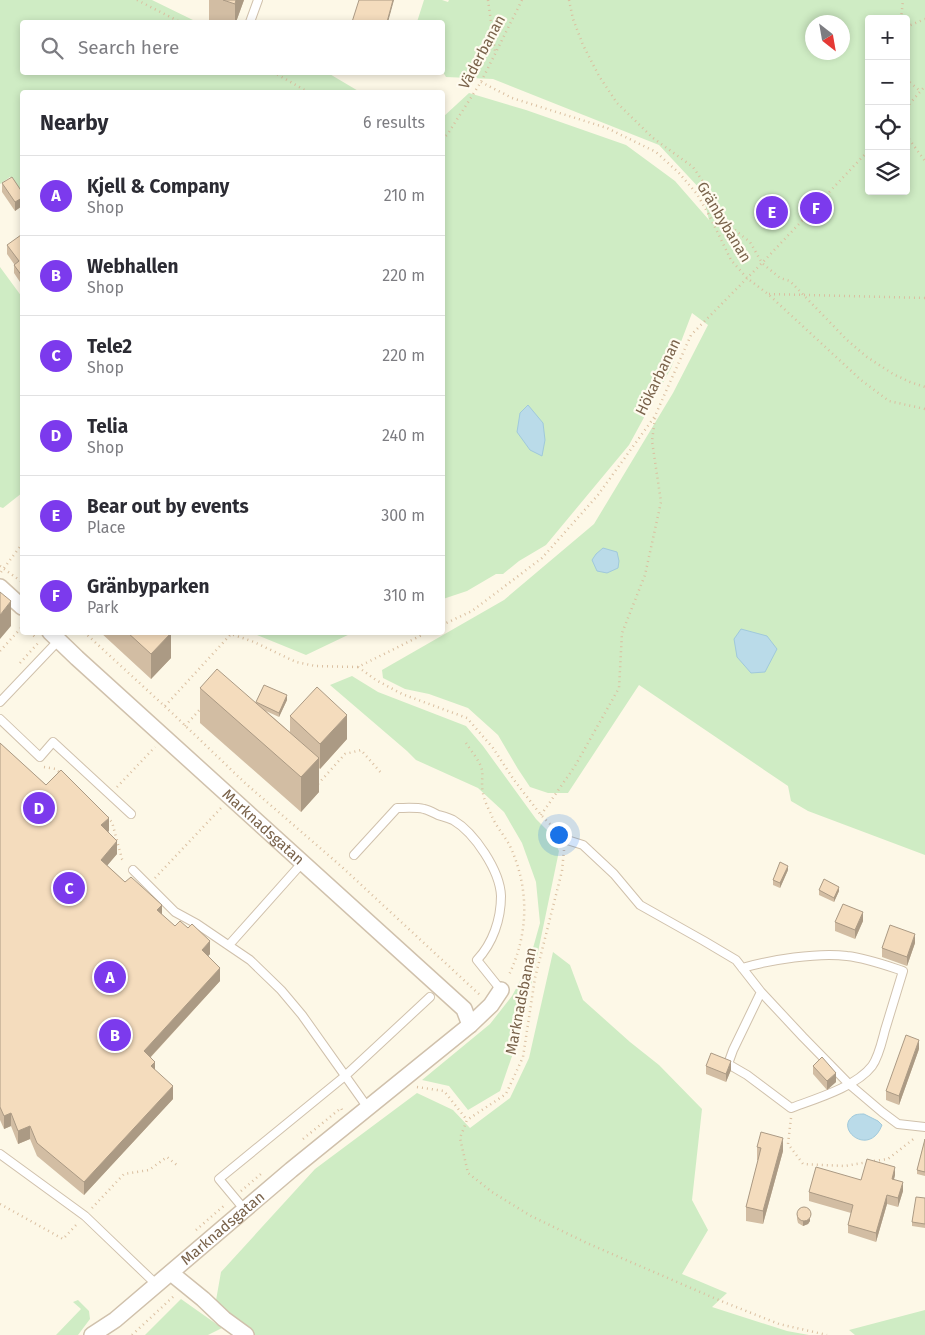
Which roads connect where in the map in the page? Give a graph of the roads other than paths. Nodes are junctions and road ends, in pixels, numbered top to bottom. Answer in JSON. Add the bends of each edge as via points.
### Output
{"nodes":[{"id":1,"x":258,"y":0,"type":"edge"},
{"id":2,"x":251,"y":20,"type":"edge"},
{"id":3,"x":0,"y":587,"type":"edge"},
{"id":4,"x":20,"y":605,"type":"edge"},
{"id":5,"x":54,"y":636,"type":"edge"},
{"id":6,"x":0,"y":702,"type":"edge"},
{"id":7,"x":0,"y":719,"type":"edge"},
{"id":8,"x":131,"y":814,"type":"dead end"},
{"id":9,"x":564,"y":840,"type":"road end"},
{"id":10,"x":354,"y":855,"type":"dead end"},
{"id":11,"x":303,"y":862,"type":"junction"},
{"id":12,"x":133,"y":870,"type":"road end"},
{"id":13,"x":229,"y":945,"type":"junction"},
{"id":14,"x":742,"y":968,"type":"junction"},
{"id":15,"x":502,"y":990,"type":"joint"},
{"id":16,"x":761,"y":992,"type":"junction"},
{"id":17,"x":430,"y":997,"type":"dead end"},
{"id":18,"x":470,"y":1025,"type":"junction"},
{"id":19,"x":345,"y":1076,"type":"junction"},
{"id":20,"x":849,"y":1084,"type":"junction"},
{"id":21,"x":368,"y":1108,"type":"junction"},
{"id":22,"x":925,"y":1127,"type":"edge"},
{"id":23,"x":0,"y":1154,"type":"edge"},
{"id":24,"x":244,"y":1209,"type":"junction"},
{"id":25,"x":171,"y":1273,"type":"junction"},
{"id":26,"x":157,"y":1285,"type":"junction"},
{"id":27,"x":115,"y":1320,"type":"junction"},
{"id":28,"x":92,"y":1335,"type":"edge"},
{"id":29,"x":105,"y":1335,"type":"edge"},
{"id":30,"x":246,"y":1335,"type":"edge"}],
"edges":[{"from":1,"to":2,"type":"lane"},
{"from":3,"to":4,"type":"street"},
{"from":5,"to":6,"type":"lane"},
{"from":5,"to":11,"type":"street","name":"Marknadsgatan"},
{"from":7,"to":8,"type":"lane","via":[[40,758],[53,742]]},
{"from":9,"to":14,"type":"lane","via":[[583,845],[614,874],[640,905],[704,940],[736,960]]},
{"from":10,"to":15,"type":"lane","via":[[397,808],[423,808],[452,820],[472,836],[488,858],[501,895],[496,929],[477,960]]},
{"from":11,"to":13,"type":"lane"},
{"from":11,"to":18,"type":"street","name":"Marknadsgatan","via":[[464,1009]]},
{"from":12,"to":13,"type":"lane","via":[[175,912]]},
{"from":13,"to":19,"type":"lane","via":[[281,990]]},
{"from":14,"to":16,"type":"lane"},
{"from":14,"to":20,"type":"lane","via":[[816,956],[846,956],[904,971],[872,1065]]},
{"from":15,"to":18,"type":"street","name":"Marknadsgatan"},
{"from":16,"to":20,"type":"lane"},
{"from":16,"to":20,"type":"lane","via":[[728,1064],[790,1108]]},
{"from":17,"to":19,"type":"lane"},
{"from":18,"to":21,"type":"street","name":"Marknadsgatan"},
{"from":19,"to":21,"type":"lane"},
{"from":19,"to":24,"type":"lane","via":[[219,1179]]},
{"from":20,"to":22,"type":"lane","via":[[898,1124]]},
{"from":21,"to":24,"type":"street","name":"Marknadsgatan"},
{"from":23,"to":26,"type":"lane","via":[[85,1216]]},
{"from":24,"to":25,"type":"street","name":"Marknadsgatan"},
{"from":25,"to":26,"type":"street","name":"Marknadsgatan"},
{"from":25,"to":30,"type":"street"},
{"from":26,"to":27,"type":"street","name":"Marknadsgatan"},
{"from":27,"to":28,"type":"street","name":"Marknadsgatan"},
{"from":27,"to":29,"type":"street","name":"Marknadsgatan"}]}
